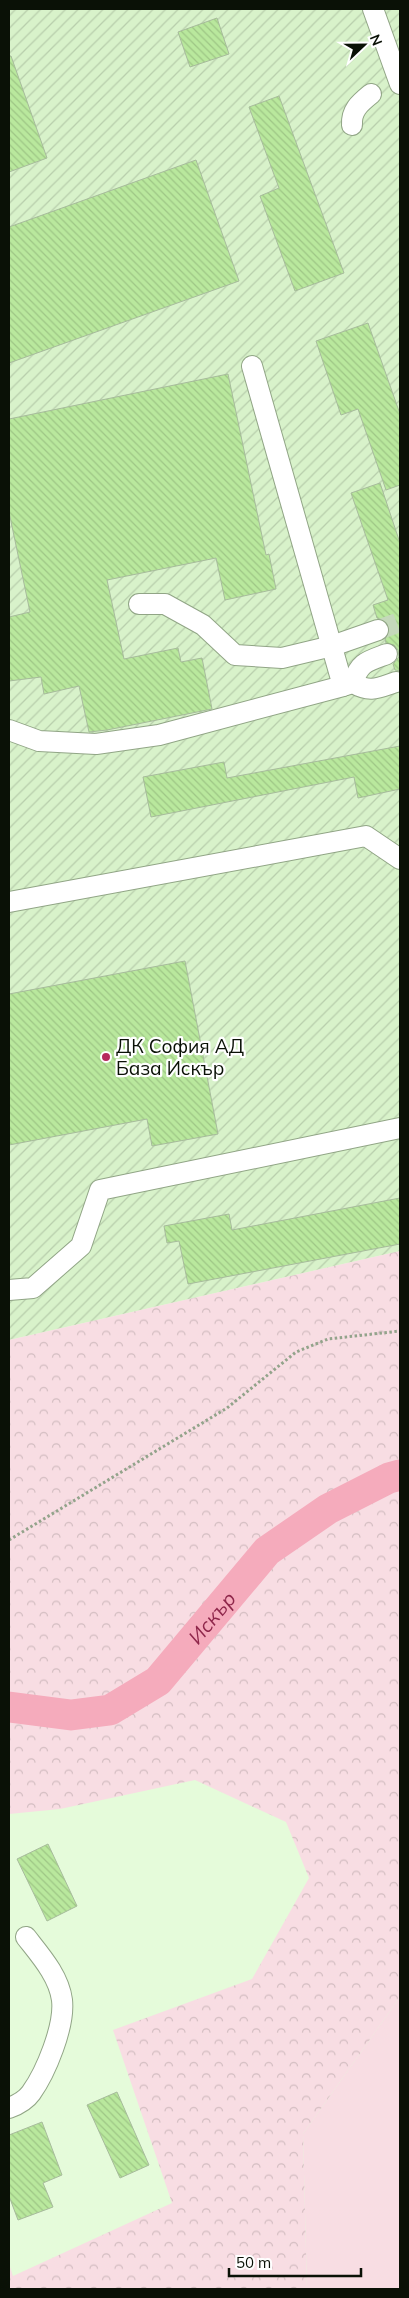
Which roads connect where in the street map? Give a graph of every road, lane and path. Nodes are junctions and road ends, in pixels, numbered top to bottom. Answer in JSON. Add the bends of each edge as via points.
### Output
{"nodes":[{"id":1,"x":374,"y":9,"type":"edge"},
{"id":2,"x":400,"y":84,"type":"edge"},
{"id":3,"x":371,"y":94,"type":"dead end"},
{"id":4,"x":352,"y":125,"type":"dead end"},
{"id":5,"x":252,"y":366,"type":"dead end"},
{"id":6,"x":138,"y":604,"type":"dead end"},
{"id":7,"x":378,"y":630,"type":"tunnel mouth"},
{"id":8,"x":332,"y":646,"type":"junction"},
{"id":9,"x":387,"y":654,"type":"dead end"},
{"id":10,"x":396,"y":682,"type":"dead end"},
{"id":11,"x":348,"y":684,"type":"junction"},
{"id":12,"x":9,"y":730,"type":"edge"},
{"id":13,"x":400,"y":859,"type":"edge"},
{"id":14,"x":9,"y":902,"type":"edge"},
{"id":15,"x":400,"y":1128,"type":"edge"},
{"id":16,"x":9,"y":1290,"type":"edge"},
{"id":17,"x":400,"y":1331,"type":"edge"},
{"id":18,"x":9,"y":1540,"type":"edge"},
{"id":19,"x":26,"y":1937,"type":"dead end"},
{"id":20,"x":9,"y":2108,"type":"edge"}],
"edges":[{"from":1,"to":2,"type":"street"},
{"from":3,"to":4,"type":"street","via":[[356,107]]},
{"from":5,"to":8,"type":"street"},
{"from":6,"to":8,"type":"street","via":[[165,604],[203,624],[235,654],[282,658]]},
{"from":7,"to":8,"type":"street"},
{"from":8,"to":11,"type":"street"},
{"from":9,"to":11,"type":"street","via":[[357,669]]},
{"from":10,"to":11,"type":"street","via":[[369,689]]},
{"from":11,"to":12,"type":"street","via":[[159,735],[105,742],[39,741]]},
{"from":13,"to":14,"type":"street","via":[[366,836]]},
{"from":15,"to":16,"type":"street","via":[[100,1190],[81,1246],[34,1288]]},
{"from":17,"to":18,"type":"path","via":[[328,1339],[296,1352],[226,1408]]},
{"from":19,"to":20,"type":"street","via":[[56,1981],[62,1999],[62,2019],[30,2095]]}]}
